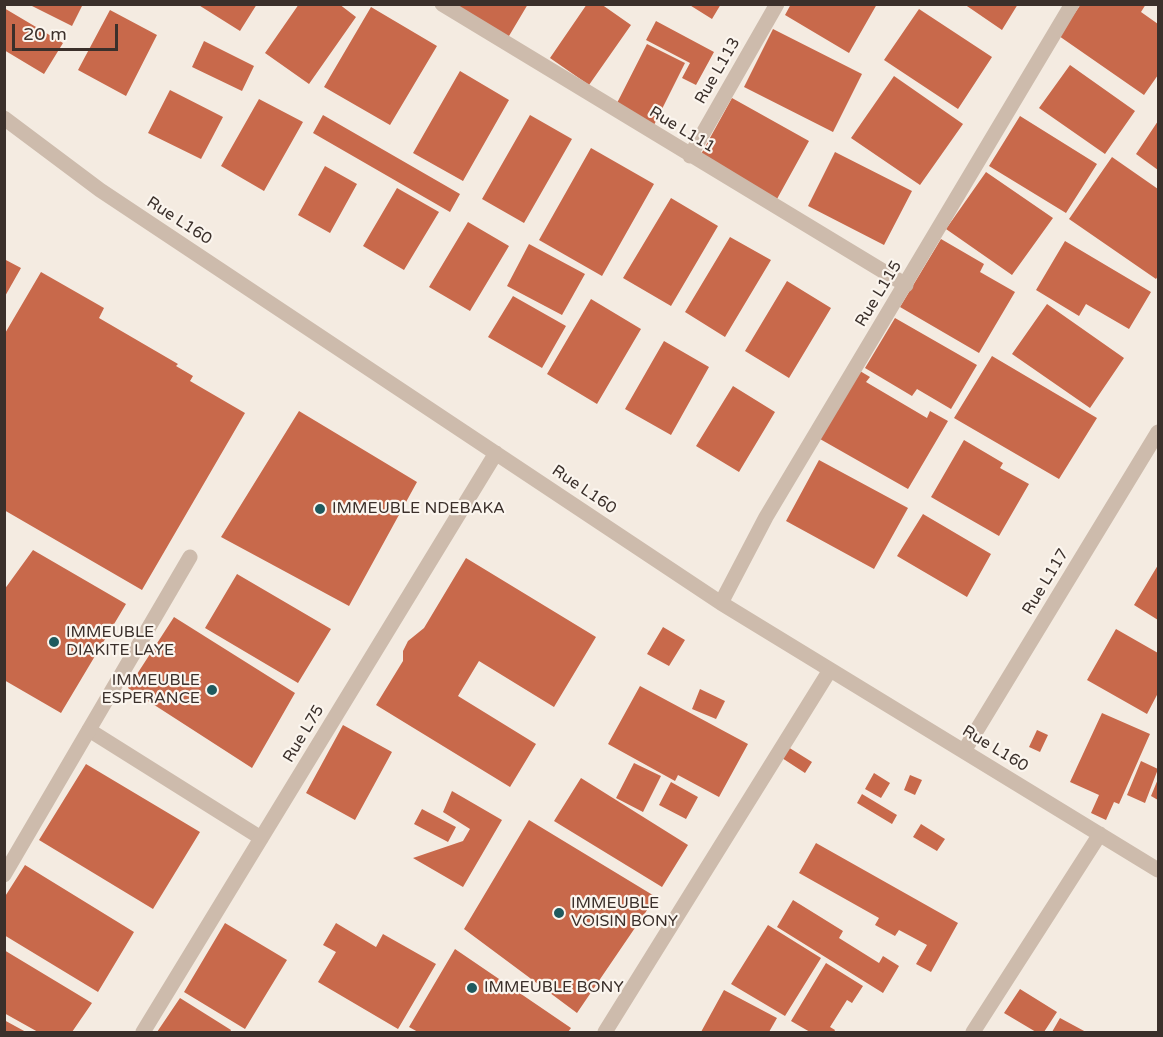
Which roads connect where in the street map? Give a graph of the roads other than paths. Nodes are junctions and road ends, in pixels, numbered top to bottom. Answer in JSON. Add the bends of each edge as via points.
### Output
{"nodes":[{"id":1,"x":442,"y":4,"type":"edge"},
{"id":2,"x":777,"y":4,"type":"edge"},
{"id":3,"x":1072,"y":4,"type":"edge"},
{"id":4,"x":4,"y":118,"type":"edge"},
{"id":5,"x":690,"y":156,"type":"junction"},
{"id":6,"x":906,"y":285,"type":"junction"},
{"id":7,"x":1158,"y":432,"type":"edge"},
{"id":8,"x":496,"y":453,"type":"junction"},
{"id":9,"x":190,"y":556,"type":"dead end"},
{"id":10,"x":722,"y":603,"type":"junction"},
{"id":11,"x":830,"y":670,"type":"junction"},
{"id":12,"x":89,"y":730,"type":"junction"},
{"id":13,"x":964,"y":751,"type":"junction"},
{"id":14,"x":1100,"y":834,"type":"junction"},
{"id":15,"x":261,"y":838,"type":"junction"},
{"id":16,"x":1158,"y":870,"type":"edge"},
{"id":17,"x":4,"y":875,"type":"edge"},
{"id":18,"x":143,"y":1032,"type":"edge"},
{"id":19,"x":605,"y":1032,"type":"edge"},
{"id":20,"x":974,"y":1032,"type":"edge"}],
"edges":[{"from":1,"to":5,"type":"street","name":"Rue L111"},
{"from":2,"to":5,"type":"street","name":"Rue L113"},
{"from":3,"to":6,"type":"street","name":"Rue L115"},
{"from":4,"to":8,"type":"street","name":"Rue L160","via":[[100,190]]},
{"from":5,"to":6,"type":"street","name":"Rue L111"},
{"from":6,"to":10,"type":"street","name":"Rue L115","via":[[766,517]]},
{"from":7,"to":13,"type":"street","name":"Rue L117"},
{"from":8,"to":10,"type":"street","name":"Rue L160"},
{"from":8,"to":15,"type":"street","name":"Rue L75"},
{"from":9,"to":12,"type":"street"},
{"from":10,"to":11,"type":"street","name":"Rue L160"},
{"from":11,"to":13,"type":"street","name":"Rue L160"},
{"from":11,"to":19,"type":"street"},
{"from":12,"to":15,"type":"street"},
{"from":12,"to":17,"type":"street"},
{"from":13,"to":14,"type":"street","name":"Rue L160"},
{"from":14,"to":16,"type":"street","name":"Rue L160"},
{"from":14,"to":20,"type":"street"},
{"from":15,"to":18,"type":"street","name":"Rue L75"}]}
